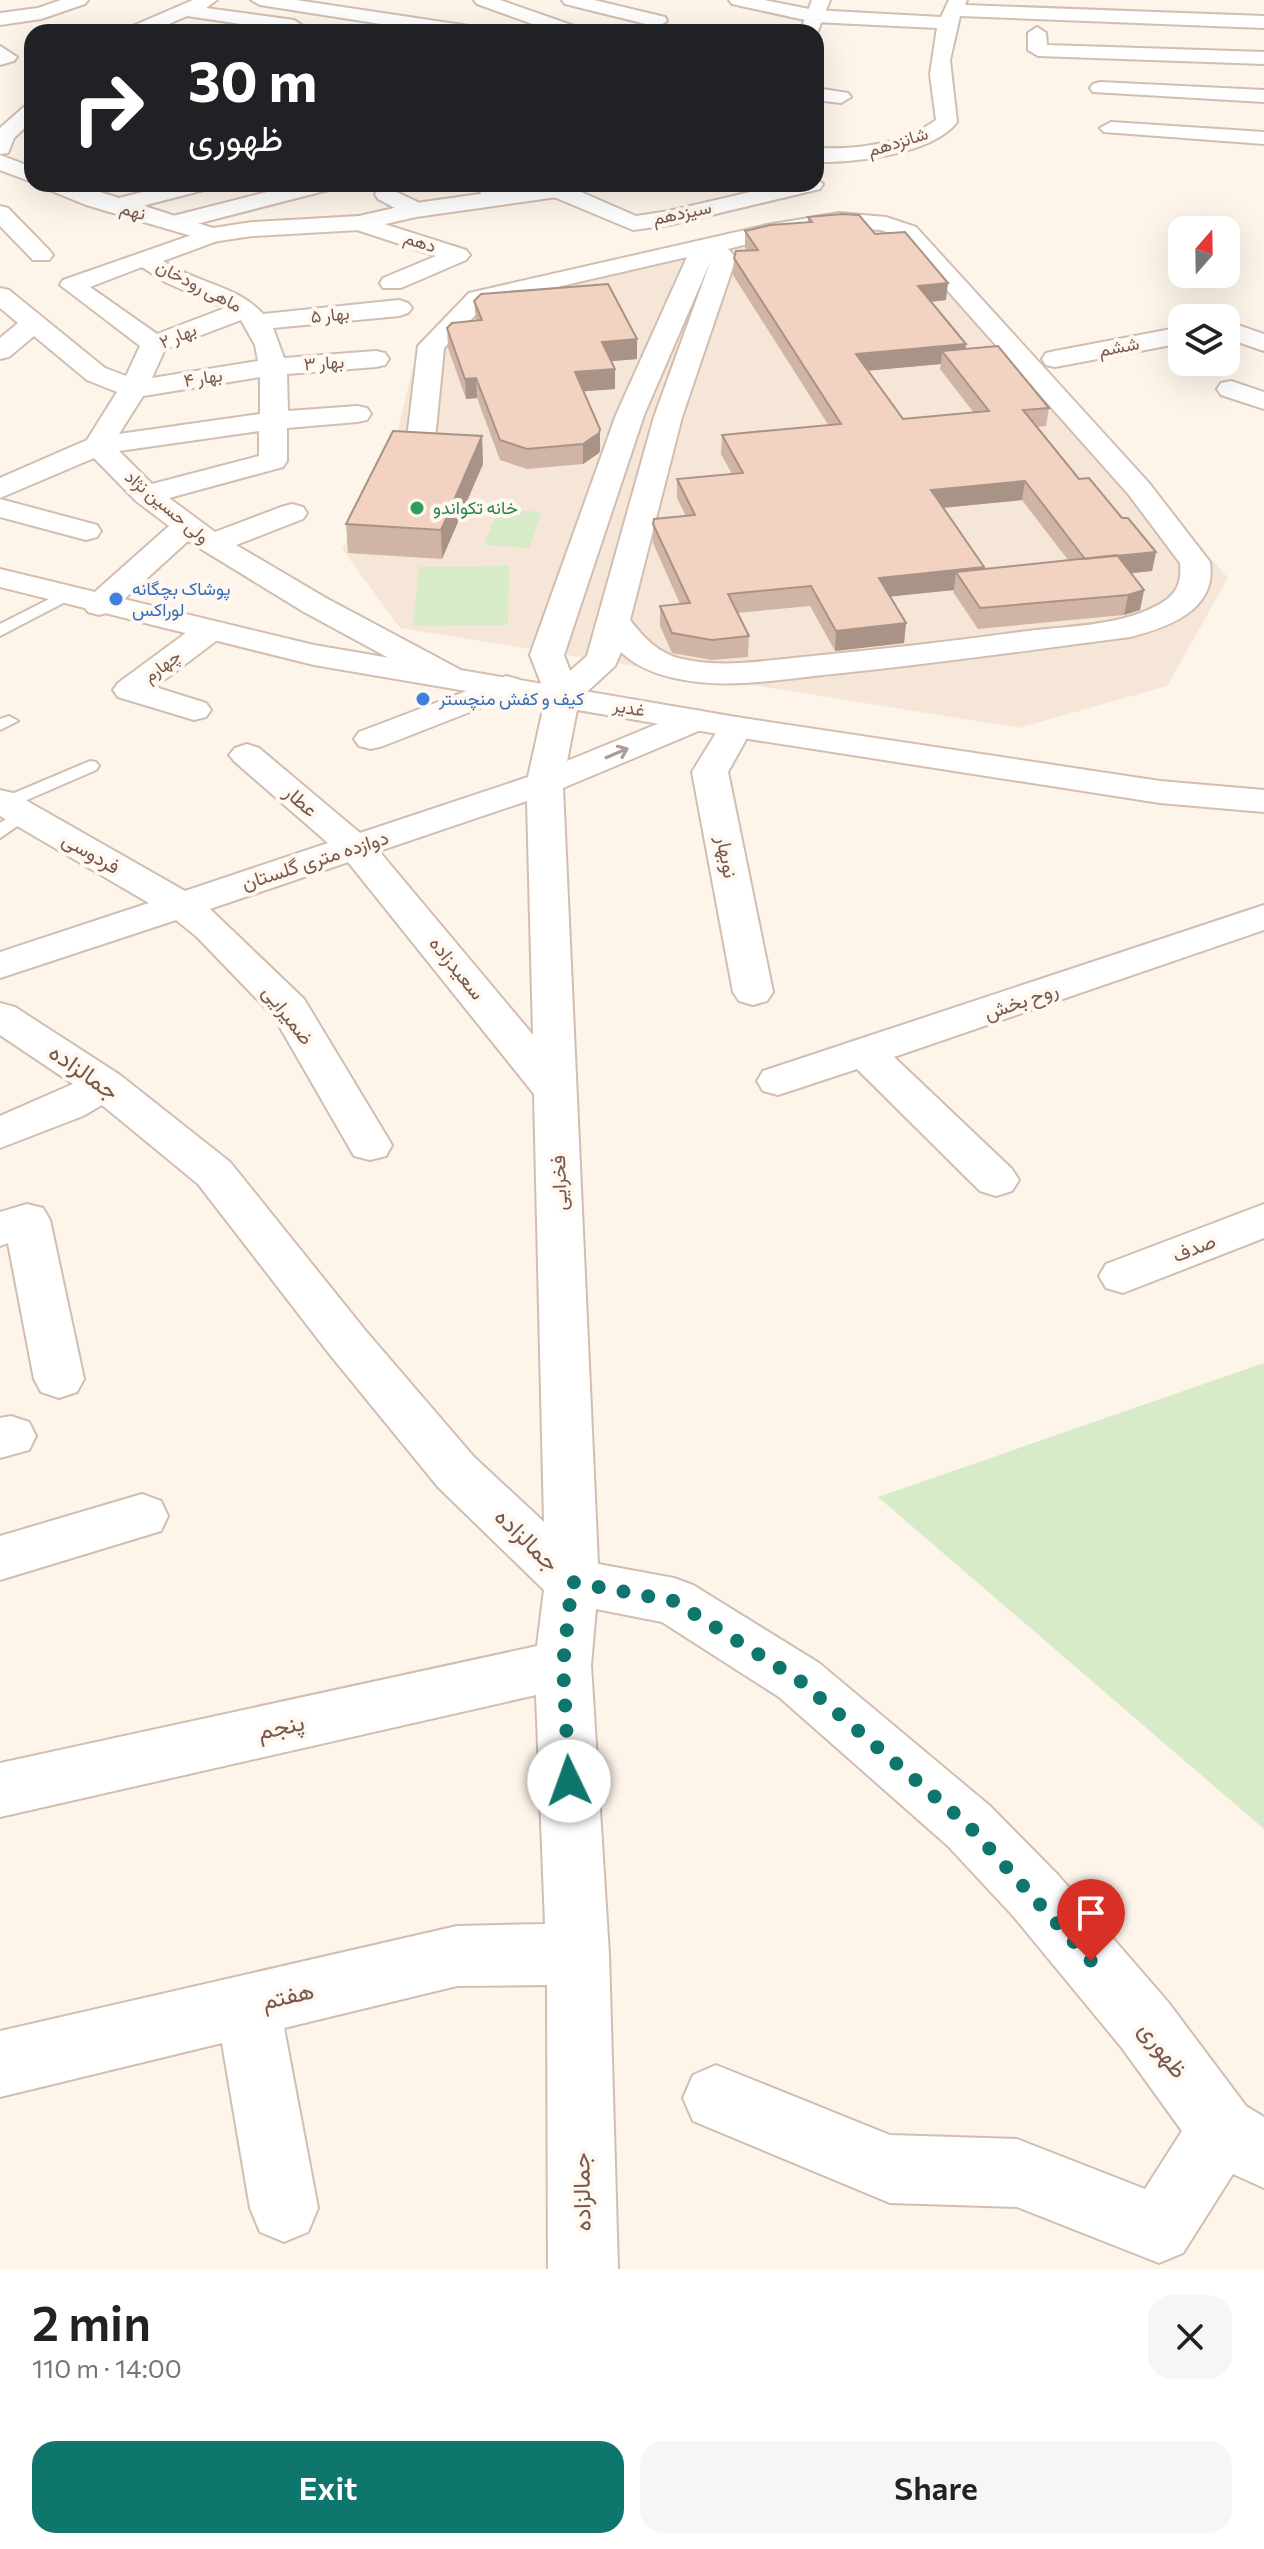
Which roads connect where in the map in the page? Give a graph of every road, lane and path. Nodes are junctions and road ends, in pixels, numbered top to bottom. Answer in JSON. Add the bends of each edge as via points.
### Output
{"nodes":[{"id":1,"x":79,"y":0,"type":"edge"},
{"id":2,"x":208,"y":0,"type":"edge"},
{"id":3,"x":260,"y":0,"type":"edge"},
{"id":4,"x":349,"y":0,"type":"edge"},
{"id":5,"x":483,"y":0,"type":"edge"},
{"id":6,"x":571,"y":0,"type":"edge"},
{"id":7,"x":738,"y":0,"type":"edge"},
{"id":8,"x":34,"y":6,"type":"edge"},
{"id":9,"x":1165,"y":9,"type":"edge"},
{"id":10,"x":183,"y":10,"type":"junction"},
{"id":11,"x":953,"y":11,"type":"edge"},
{"id":12,"x":423,"y":12,"type":"dead end"},
{"id":13,"x":815,"y":16,"type":"edge"},
{"id":14,"x":0,"y":19,"type":"edge"},
{"id":15,"x":1256,"y":22,"type":"edge"},
{"id":16,"x":61,"y":24,"type":"edge"},
{"id":17,"x":152,"y":24,"type":"edge"},
{"id":18,"x":277,"y":24,"type":"edge"},
{"id":19,"x":417,"y":24,"type":"edge"},
{"id":20,"x":550,"y":24,"type":"edge"},
{"id":21,"x":645,"y":24,"type":"edge"},
{"id":22,"x":1037,"y":33,"type":"dead end"},
{"id":23,"x":0,"y":52,"type":"edge"},
{"id":24,"x":1259,"y":58,"type":"edge"},
{"id":25,"x":0,"y":59,"type":"edge"},
{"id":26,"x":1100,"y":88,"type":"dead end"},
{"id":27,"x":824,"y":95,"type":"edge"},
{"id":28,"x":1264,"y":95,"type":"edge"},
{"id":29,"x":841,"y":97,"type":"dead end"},
{"id":30,"x":0,"y":107,"type":"edge"},
{"id":31,"x":24,"y":107,"type":"edge"},
{"id":32,"x":24,"y":115,"type":"edge"},
{"id":33,"x":1111,"y":128,"type":"dead end"},
{"id":34,"x":1264,"y":138,"type":"edge"},
{"id":35,"x":0,"y":148,"type":"edge"},
{"id":36,"x":24,"y":156,"type":"edge"},
{"id":37,"x":824,"y":156,"type":"edge"},
{"id":38,"x":824,"y":159,"type":"edge"},
{"id":39,"x":0,"y":160,"type":"edge"},
{"id":40,"x":24,"y":171,"type":"edge"},
{"id":41,"x":827,"y":181,"type":"edge"},
{"id":42,"x":81,"y":192,"type":"edge"},
{"id":43,"x":169,"y":192,"type":"edge"},
{"id":44,"x":293,"y":192,"type":"edge"},
{"id":45,"x":487,"y":192,"type":"edge"},
{"id":46,"x":574,"y":192,"type":"edge"},
{"id":47,"x":780,"y":192,"type":"edge"},
{"id":48,"x":386,"y":194,"type":"dead end"},
{"id":49,"x":115,"y":206,"type":"junction"},
{"id":50,"x":416,"y":210,"type":"junction"},
{"id":51,"x":0,"y":213,"type":"edge"},
{"id":52,"x":173,"y":223,"type":"junction"},
{"id":53,"x":359,"y":223,"type":"junction"},
{"id":54,"x":212,"y":235,"type":"junction"},
{"id":55,"x":426,"y":244,"type":"junction"},
{"id":56,"x":718,"y":246,"type":"junction"},
{"id":57,"x":157,"y":253,"type":"junction"},
{"id":58,"x":41,"y":255,"type":"dead end"},
{"id":59,"x":389,"y":285,"type":"junction"},
{"id":60,"x":12,"y":314,"type":"edge"},
{"id":61,"x":253,"y":316,"type":"junction"},
{"id":62,"x":1240,"y":334,"type":"edge"},
{"id":63,"x":1168,"y":338,"type":"edge"},
{"id":64,"x":1264,"y":343,"type":"edge"},
{"id":65,"x":154,"y":344,"type":"junction"},
{"id":66,"x":0,"y":351,"type":"edge"},
{"id":67,"x":376,"y":359,"type":"dead end"},
{"id":68,"x":1055,"y":359,"type":"dead end"},
{"id":69,"x":273,"y":367,"type":"junction"},
{"id":70,"x":133,"y":389,"type":"junction"},
{"id":71,"x":1231,"y":389,"type":"dead end"},
{"id":72,"x":1264,"y":401,"type":"edge"},
{"id":73,"x":357,"y":414,"type":"dead end"},
{"id":74,"x":630,"y":415,"type":"junction"},
{"id":75,"x":668,"y":417,"type":"junction"},
{"id":76,"x":272,"y":421,"type":"junction"},
{"id":77,"x":421,"y":439,"type":"edge"},
{"id":78,"x":98,"y":446,"type":"junction"},
{"id":79,"x":0,"y":489,"type":"edge"},
{"id":80,"x":146,"y":495,"type":"junction"},
{"id":81,"x":0,"y":508,"type":"edge"},
{"id":82,"x":292,"y":513,"type":"dead end"},
{"id":83,"x":86,"y":531,"type":"dead end"},
{"id":84,"x":198,"y":536,"type":"junction"},
{"id":85,"x":0,"y":578,"type":"edge"},
{"id":86,"x":65,"y":596,"type":"junction"},
{"id":87,"x":99,"y":605,"type":"junction"},
{"id":88,"x":613,"y":620,"type":"junction"},
{"id":89,"x":0,"y":631,"type":"edge"},
{"id":90,"x":209,"y":631,"type":"junction"},
{"id":91,"x":447,"y":676,"type":"junction"},
{"id":92,"x":506,"y":686,"type":"junction"},
{"id":93,"x":563,"y":696,"type":"junction"},
{"id":94,"x":194,"y":710,"type":"dead end"},
{"id":95,"x":696,"y":720,"type":"junction"},
{"id":96,"x":736,"y":727,"type":"junction"},
{"id":97,"x":371,"y":739,"type":"dead end"},
{"id":98,"x":247,"y":755,"type":"dead end"},
{"id":99,"x":90,"y":766,"type":"dead end"},
{"id":100,"x":545,"y":783,"type":"junction"},
{"id":101,"x":1264,"y":801,"type":"edge"},
{"id":102,"x":7,"y":812,"type":"edge"},
{"id":103,"x":355,"y":847,"type":"junction"},
{"id":104,"x":181,"y":905,"type":"junction"},
{"id":105,"x":1264,"y":917,"type":"edge"},
{"id":106,"x":0,"y":966,"type":"edge"},
{"id":107,"x":753,"y":992,"type":"dead end"},
{"id":108,"x":0,"y":1016,"type":"edge"},
{"id":109,"x":865,"y":1053,"type":"junction"},
{"id":110,"x":778,"y":1081,"type":"dead end"},
{"id":111,"x":105,"y":1085,"type":"junction"},
{"id":112,"x":556,"y":1092,"type":"junction"},
{"id":113,"x":0,"y":1133,"type":"edge"},
{"id":114,"x":370,"y":1145,"type":"dead end"},
{"id":115,"x":996,"y":1180,"type":"dead end"},
{"id":116,"x":1264,"y":1220,"type":"edge"},
{"id":117,"x":0,"y":1229,"type":"edge"},
{"id":118,"x":1123,"y":1276,"type":"dead end"},
{"id":119,"x":59,"y":1379,"type":"dead end"},
{"id":120,"x":142,"y":1516,"type":"dead end"},
{"id":121,"x":0,"y":1558,"type":"edge"},
{"id":122,"x":572,"y":1582,"type":"junction"},
{"id":123,"x":563,"y":1665,"type":"junction"},
{"id":124,"x":0,"y":1790,"type":"edge"},
{"id":125,"x":578,"y":1954,"type":"junction"},
{"id":126,"x":248,"y":2006,"type":"junction"},
{"id":127,"x":0,"y":2064,"type":"edge"},
{"id":128,"x":716,"y":2098,"type":"dead end"},
{"id":129,"x":1243,"y":2142,"type":"edge"},
{"id":130,"x":284,"y":2208,"type":"dead end"},
{"id":131,"x":583,"y":2269,"type":"edge"}],
"edges":[{"from":1,"to":8,"type":"street"},
{"from":2,"to":10,"type":"street"},
{"from":3,"to":19,"type":"street"},
{"from":4,"to":12,"type":"street"},
{"from":5,"to":20,"type":"street"},
{"from":6,"to":21,"type":"street","via":[[658,21]]},
{"from":7,"to":13,"type":"street"},
{"from":8,"to":14,"type":"street"},
{"from":8,"to":16,"type":"street"},
{"from":9,"to":11,"type":"street"},
{"from":9,"to":15,"type":"street"},
{"from":10,"to":17,"type":"street"},
{"from":10,"to":18,"type":"street"},
{"from":11,"to":13,"type":"street"},
{"from":11,"to":37,"type":"street","name":"شانزدهم","via":[[940,45],[938,80],[947,122],[929,134],[868,153]]},
{"from":15,"to":24,"type":"street"},
{"from":22,"to":24,"type":"street","via":[[1038,50]]},
{"from":23,"to":25,"type":"street","via":[[7,57]]},
{"from":24,"to":28,"type":"street"},
{"from":26,"to":28,"type":"street"},
{"from":27,"to":29,"type":"street"},
{"from":30,"to":31,"type":"street"},
{"from":32,"to":35,"type":"street"},
{"from":33,"to":34,"type":"street"},
{"from":36,"to":39,"type":"street"},
{"from":38,"to":41,"type":"street","name":"سیزدهم","via":[[860,174]]},
{"from":39,"to":40,"type":"street"},
{"from":42,"to":49,"type":"street","name":"نهم"},
{"from":43,"to":49,"type":"street"},
{"from":44,"to":52,"type":"street"},
{"from":45,"to":50,"type":"street","name":"ماهی رودخان"},
{"from":46,"to":47,"type":"street","name":"سیزدهم","via":[[633,223]]},
{"from":48,"to":50,"type":"street"},
{"from":49,"to":52,"type":"street","name":"نهم"},
{"from":50,"to":53,"type":"street","name":"ماهی رودخان"},
{"from":51,"to":58,"type":"street"},
{"from":52,"to":54,"type":"street","name":"نهم"},
{"from":53,"to":54,"type":"street","name":"ماهی رودخان"},
{"from":53,"to":55,"type":"street","name":"دهم"},
{"from":54,"to":57,"type":"street","name":"ماهی رودخان"},
{"from":55,"to":59,"type":"street"},
{"from":55,"to":59,"type":"street","name":"دهم","via":[[458,255]]},
{"from":56,"to":74,"type":"street","via":[[699,256]]},
{"from":56,"to":75,"type":"street","via":[[724,258]]},
{"from":56,"to":77,"type":"street","via":[[478,298],[431,346]]},
{"from":56,"to":88,"type":"street","via":[[847,220],[908,232],[1139,489],[1195,562],[1195,586],[1175,609],[1130,627],[736,673],[664,665],[641,654]]},
{"from":57,"to":61,"type":"street","name":"ماهی رودخان","via":[[150,262],[155,266],[232,300]]},
{"from":57,"to":65,"type":"street","via":[[72,285]]},
{"from":59,"to":61,"type":"street","name":"بهار ۵"},
{"from":60,"to":66,"type":"street"},
{"from":60,"to":70,"type":"street","via":[[96,374]]},
{"from":61,"to":65,"type":"street","name":"بهار ۲"},
{"from":61,"to":69,"type":"street","name":"ماهی رودخان","via":[[268,338]]},
{"from":62,"to":64,"type":"street"},
{"from":63,"to":68,"type":"street","name":"ششم"},
{"from":65,"to":70,"type":"street","name":"بهار ۲"},
{"from":67,"to":69,"type":"street","name":"بهار ۳"},
{"from":69,"to":70,"type":"street","name":"بهار ۴"},
{"from":69,"to":76,"type":"street","name":"ماهی رودخان"},
{"from":70,"to":78,"type":"street"},
{"from":71,"to":72,"type":"street"},
{"from":73,"to":76,"type":"street"},
{"from":74,"to":75,"type":"street"},
{"from":74,"to":93,"type":"street","via":[[547,655]]},
{"from":75,"to":88,"type":"street"},
{"from":76,"to":78,"type":"street"},
{"from":76,"to":80,"type":"street","name":"ماهی رودخان","via":[[273,461]]},
{"from":78,"to":79,"type":"street"},
{"from":78,"to":80,"type":"street","name":"ولی حسین نژاد"},
{"from":80,"to":84,"type":"street","name":"ولی حسین نژاد"},
{"from":81,"to":83,"type":"street"},
{"from":82,"to":84,"type":"street"},
{"from":84,"to":87,"type":"street"},
{"from":84,"to":91,"type":"street","name":"ولی حسین نژاد"},
{"from":85,"to":86,"type":"street","name":"غدیر"},
{"from":86,"to":87,"type":"street","name":"غدیر"},
{"from":86,"to":89,"type":"lane"},
{"from":87,"to":90,"type":"street","name":"غدیر"},
{"from":88,"to":93,"type":"street","via":[[603,659]]},
{"from":90,"to":91,"type":"street","name":"غدیر","via":[[314,655]]},
{"from":90,"to":94,"type":"street","name":"چهارم","via":[[130,690]]},
{"from":91,"to":92,"type":"street","name":"غدیر"},
{"from":92,"to":93,"type":"street","name":"غدیر"},
{"from":92,"to":97,"type":"street"},
{"from":93,"to":95,"type":"street","name":"غدیر"},
{"from":93,"to":100,"type":"street"},
{"from":95,"to":96,"type":"street","name":"غدیر"},
{"from":100,"to":95,"type":"street","name":"دوازده متری گلستان","one_way":true},
{"from":96,"to":101,"type":"street","name":"غدیر","via":[[1160,792]]},
{"from":96,"to":107,"type":"street","name":"نوبهار","via":[[710,772]]},
{"from":98,"to":103,"type":"street","name":"عطار"},
{"from":99,"to":102,"type":"lane"},
{"from":100,"to":103,"type":"street","name":"دوازده متری گلستان"},
{"from":100,"to":112,"type":"street","name":"فخرایی"},
{"from":102,"to":104,"type":"street","name":"فردوسی"},
{"from":103,"to":104,"type":"street","name":"دوازده متری گلستان"},
{"from":103,"to":112,"type":"street","name":"سعیدزاده"},
{"from":104,"to":106,"type":"street","name":"دوازده متری گلستان"},
{"from":104,"to":114,"type":"street","name":"ضمیرایی","via":[[289,1008]]},
{"from":105,"to":109,"type":"street","name":"روح بخش"},
{"from":108,"to":111,"type":"street","name":"جمالزاده"},
{"from":109,"to":110,"type":"street","name":"روح بخش"},
{"from":109,"to":115,"type":"street"},
{"from":111,"to":113,"type":"street"},
{"from":111,"to":122,"type":"street","name":"جمالزاده","via":[[214,1173],[456,1472]]},
{"from":112,"to":122,"type":"street","name":"فخرایی"},
{"from":116,"to":118,"type":"street","name":"صدف"},
{"from":117,"to":119,"type":"street","via":[[27,1220]]},
{"from":120,"to":121,"type":"street"},
{"from":122,"to":123,"type":"street","name":"جمالزاده"},
{"from":122,"to":129,"type":"street","name":"ظهوری","via":[[674,1601],[799,1680],[969,1826]]},
{"from":123,"to":124,"type":"street","name":"پنجم"},
{"from":123,"to":125,"type":"street","name":"جمالزاده"},
{"from":125,"to":126,"type":"street","name":"هفتم","via":[[457,1956]]},
{"from":125,"to":131,"type":"street","name":"جمالزاده"},
{"from":126,"to":127,"type":"street","name":"هفتم"},
{"from":126,"to":130,"type":"street"},
{"from":128,"to":129,"type":"street","via":[[890,2169],[1017,2173],[1159,2229]]}]}
